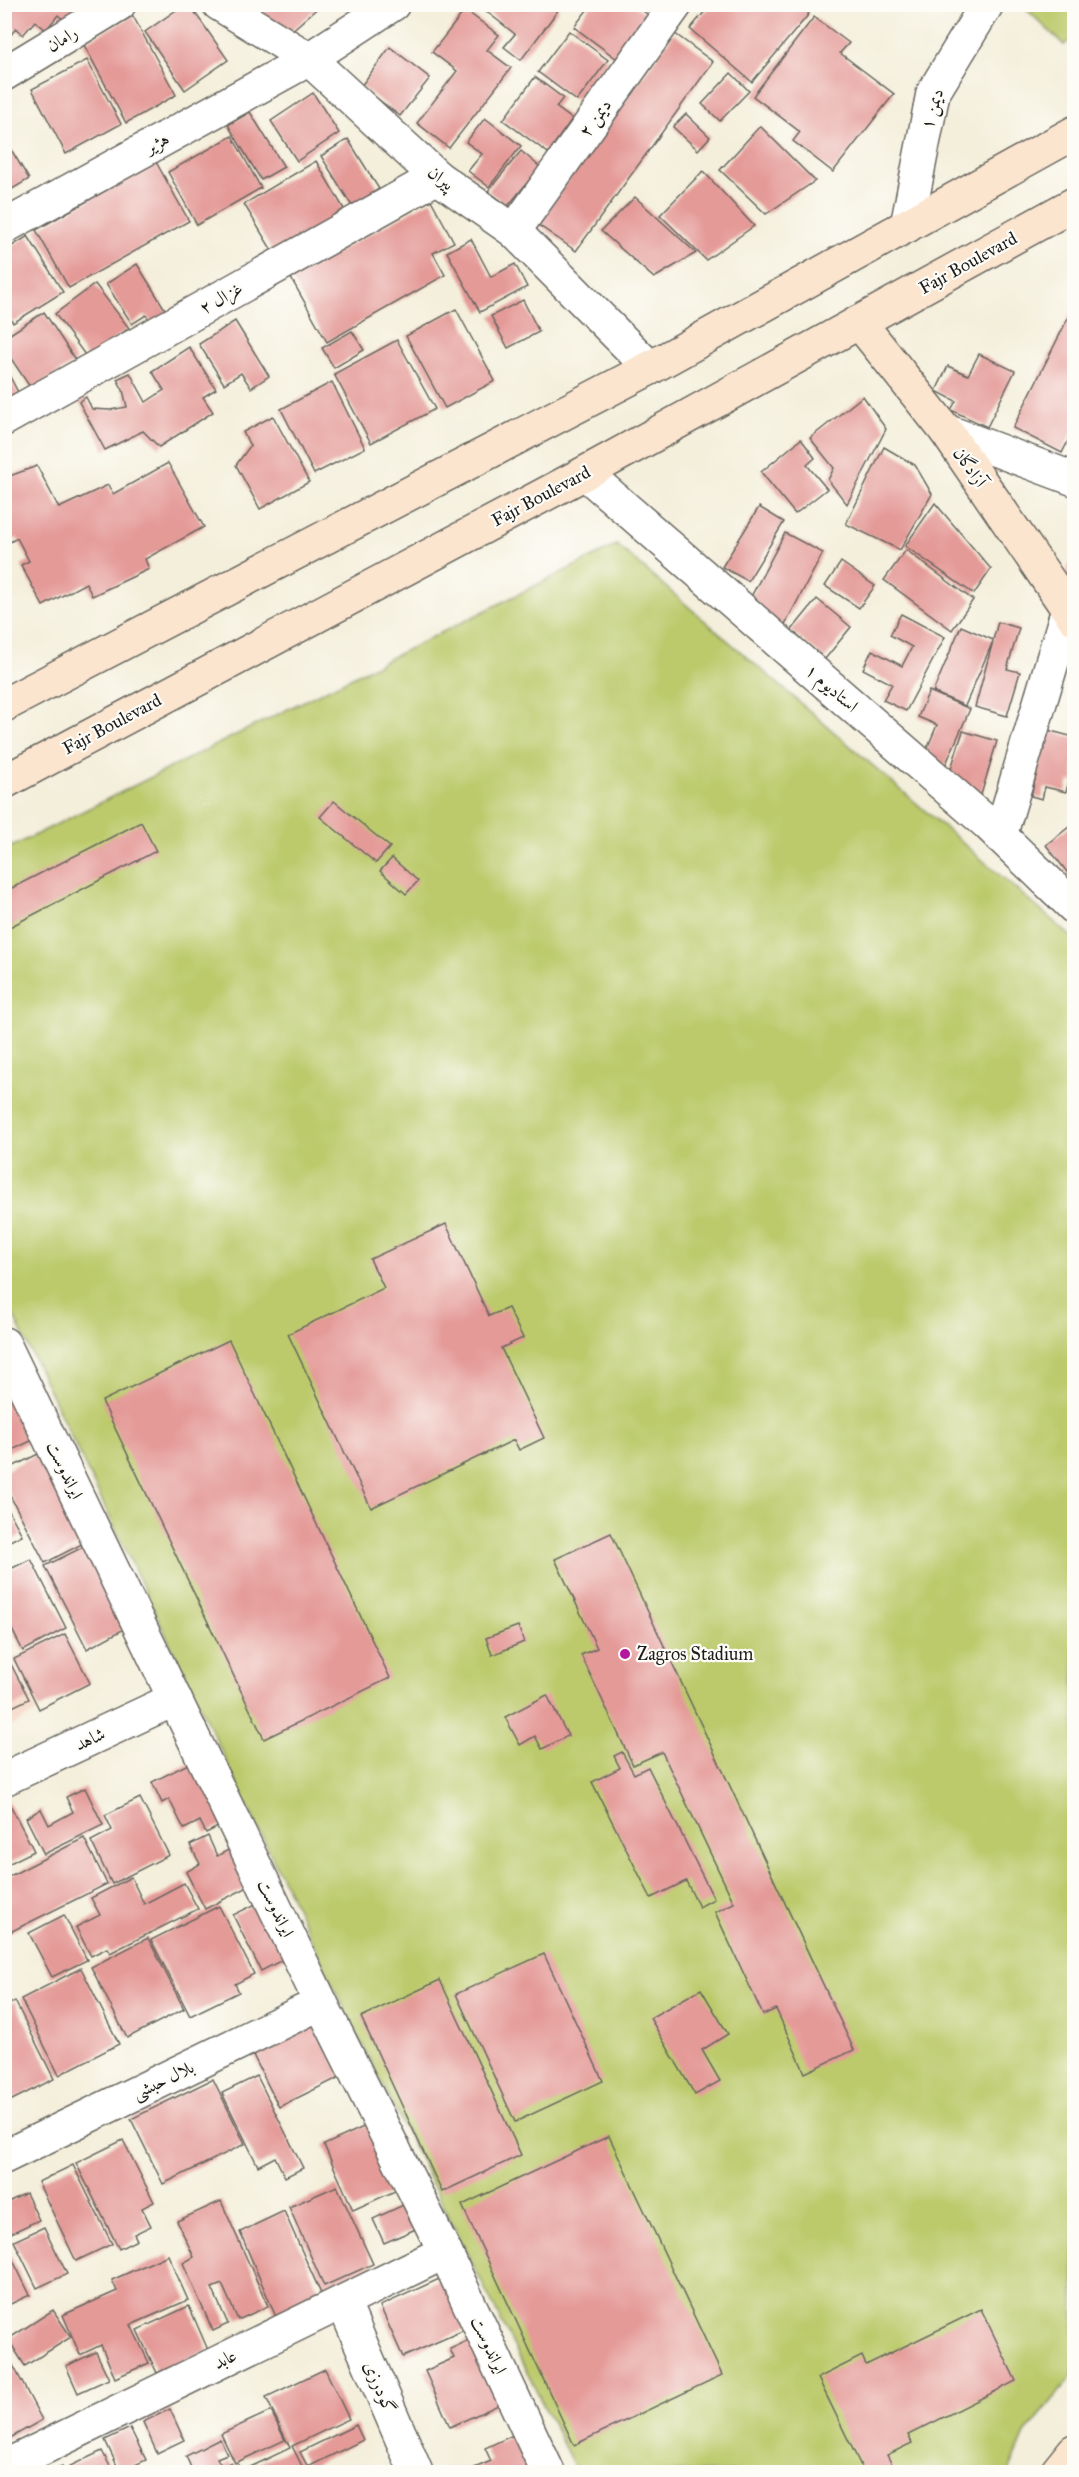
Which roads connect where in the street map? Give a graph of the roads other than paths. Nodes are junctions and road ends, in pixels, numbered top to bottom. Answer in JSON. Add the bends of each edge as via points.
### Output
{"nodes":[{"id":1,"x":119,"y":4,"type":"edge"},
{"id":2,"x":219,"y":4,"type":"edge"},
{"id":3,"x":393,"y":4,"type":"edge"},
{"id":4,"x":676,"y":4,"type":"edge"},
{"id":5,"x":987,"y":4,"type":"edge"},
{"id":6,"x":309,"y":59,"type":"junction"},
{"id":7,"x":4,"y":74,"type":"edge"},
{"id":8,"x":1074,"y":133,"type":"edge"},
{"id":9,"x":438,"y":177,"type":"junction"},
{"id":10,"x":1074,"y":204,"type":"edge"},
{"id":11,"x":907,"y":226,"type":"junction"},
{"id":12,"x":4,"y":227,"type":"edge"},
{"id":13,"x":514,"y":231,"type":"junction"},
{"id":14,"x":859,"y":322,"type":"junction"},
{"id":15,"x":650,"y":368,"type":"junction"},
{"id":16,"x":4,"y":419,"type":"edge"},
{"id":17,"x":946,"y":431,"type":"junction"},
{"id":18,"x":585,"y":473,"type":"junction"},
{"id":19,"x":1074,"y":478,"type":"edge"},
{"id":20,"x":1071,"y":613,"type":"edge"},
{"id":21,"x":4,"y":705,"type":"edge"},
{"id":22,"x":4,"y":782,"type":"edge"},
{"id":23,"x":1000,"y":836,"type":"junction"},
{"id":24,"x":1074,"y":907,"type":"edge"},
{"id":25,"x":5,"y":1346,"type":"edge"},
{"id":26,"x":175,"y":1699,"type":"junction"},
{"id":27,"x":4,"y":1779,"type":"edge"},
{"id":28,"x":321,"y":2003,"type":"junction"},
{"id":29,"x":4,"y":2157,"type":"edge"},
{"id":30,"x":445,"y":2252,"type":"junction"},
{"id":31,"x":343,"y":2302,"type":"junction"},
{"id":32,"x":1074,"y":2451,"type":"edge"},
{"id":33,"x":4,"y":2467,"type":"edge"},
{"id":34,"x":417,"y":2472,"type":"edge"},
{"id":35,"x":548,"y":2472,"type":"edge"},
{"id":36,"x":1057,"y":2472,"type":"edge"}],
"edges":[{"from":1,"to":7,"type":"street","name":"رامان"},
{"from":2,"to":6,"type":"street","name":"پیران"},
{"from":3,"to":6,"type":"street","name":"هژیر"},
{"from":4,"to":13,"type":"street","name":"دیمن ۲"},
{"from":5,"to":11,"type":"street","name":"دیمن ۱","via":[[933,93]]},
{"from":6,"to":9,"type":"street","name":"پیران"},
{"from":6,"to":12,"type":"street","name":"هژیر"},
{"from":8,"to":11,"type":"main road"},
{"from":9,"to":13,"type":"street","name":"پیران"},
{"from":9,"to":16,"type":"street","name":"غزال ۲"},
{"from":10,"to":14,"type":"main road","name":"Fajr Boulevard"},
{"from":11,"to":15,"type":"main road"},
{"from":13,"to":15,"type":"street","name":"پیران"},
{"from":14,"to":17,"type":"main road","name":"آزادگان"},
{"from":14,"to":18,"type":"main road","name":"Fajr Boulevard"},
{"from":15,"to":21,"type":"main road"},
{"from":17,"to":19,"type":"street"},
{"from":17,"to":20,"type":"main road","name":"آزادگان"},
{"from":18,"to":22,"type":"main road","name":"Fajr Boulevard"},
{"from":18,"to":23,"type":"street","name":"استادیوم ۱"},
{"from":20,"to":23,"type":"street"},
{"from":23,"to":24,"type":"street","name":"استادیوم ۱"},
{"from":25,"to":26,"type":"street","name":"ایراندوست"},
{"from":26,"to":27,"type":"street","name":"شاهد"},
{"from":26,"to":28,"type":"street","name":"ایراندوست"},
{"from":28,"to":29,"type":"street","name":"بلال حبشی"},
{"from":28,"to":30,"type":"street","name":"ایراندوست"},
{"from":30,"to":31,"type":"street","name":"عابد"},
{"from":30,"to":35,"type":"street","name":"ایراندوست"},
{"from":31,"to":33,"type":"street","name":"عابد"},
{"from":31,"to":34,"type":"street","name":"گودرزی"},
{"from":32,"to":36,"type":"main road"}]}
